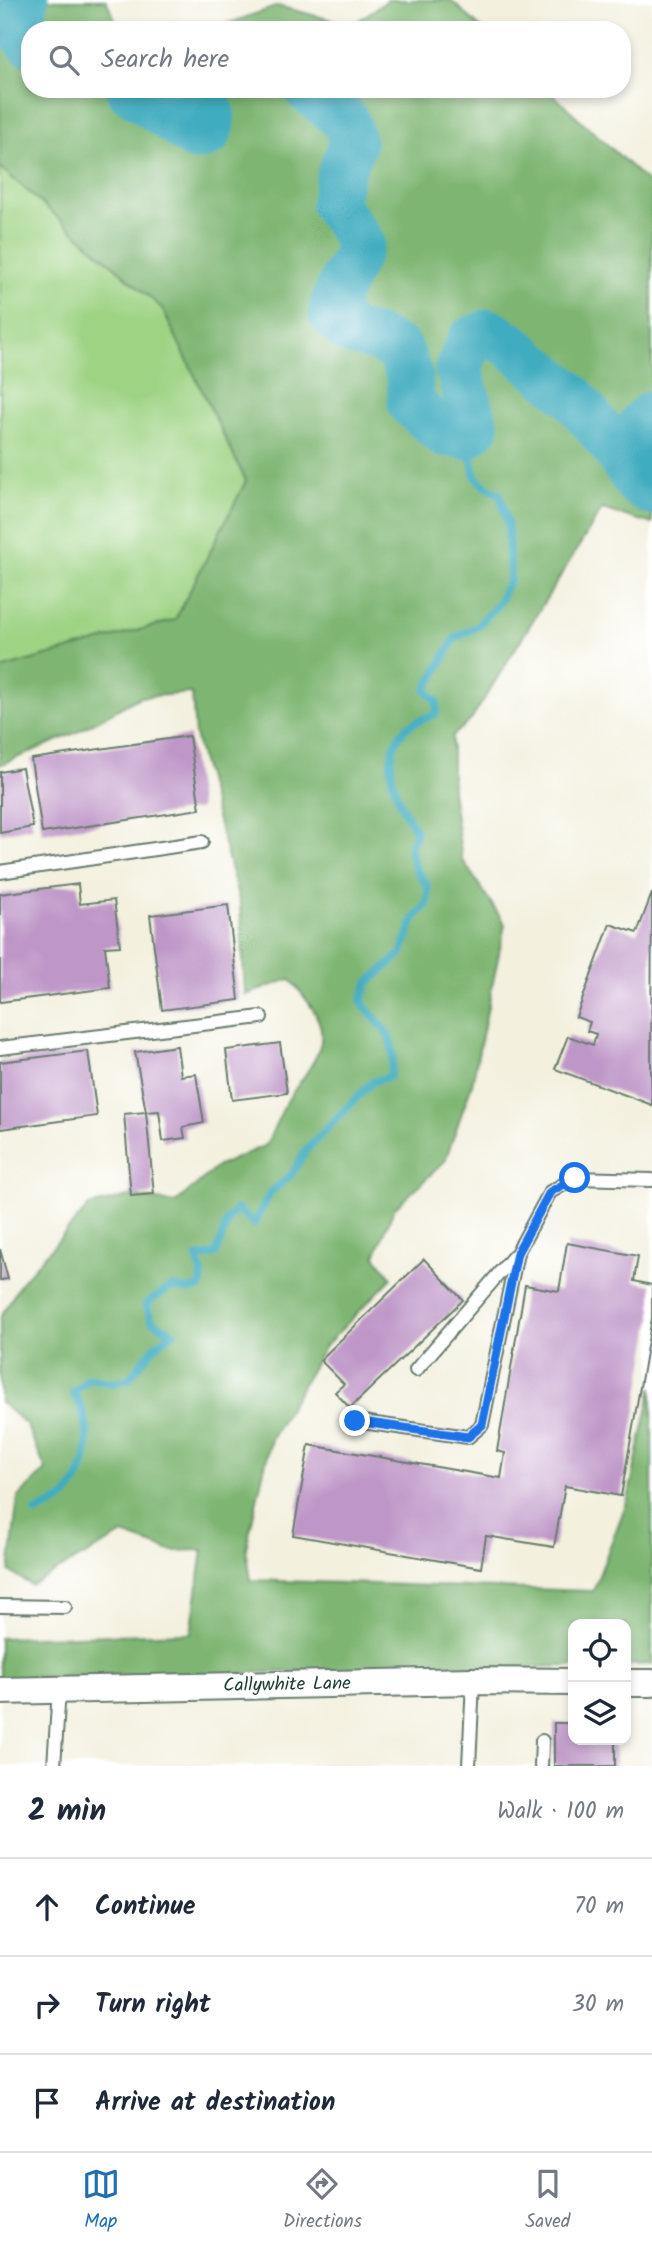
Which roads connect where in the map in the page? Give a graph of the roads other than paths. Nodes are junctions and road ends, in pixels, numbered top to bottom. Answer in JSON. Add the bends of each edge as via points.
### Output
{"nodes":[{"id":1,"x":202,"y":842,"type":"dead end"},
{"id":2,"x":0,"y":872,"type":"edge"},
{"id":3,"x":261,"y":1017,"type":"dead end"},
{"id":4,"x":0,"y":1048,"type":"edge"},
{"id":5,"x":652,"y":1180,"type":"edge"},
{"id":6,"x":517,"y":1253,"type":"junction"},
{"id":7,"x":416,"y":1370,"type":"dead end"},
{"id":8,"x":355,"y":1421,"type":"dead end"},
{"id":9,"x":0,"y":1606,"type":"edge"},
{"id":10,"x":65,"y":1607,"type":"dead end"},
{"id":11,"x":473,"y":1681,"type":"junction"},
{"id":12,"x":568,"y":1682,"type":"edge"},
{"id":13,"x":631,"y":1683,"type":"edge"},
{"id":14,"x":652,"y":1683,"type":"edge"},
{"id":15,"x":60,"y":1689,"type":"junction"},
{"id":16,"x":0,"y":1691,"type":"edge"},
{"id":17,"x":542,"y":1741,"type":"dead end"},
{"id":18,"x":54,"y":1766,"type":"edge"},
{"id":19,"x":469,"y":1766,"type":"edge"},
{"id":20,"x":541,"y":1766,"type":"edge"}],
"edges":[{"from":1,"to":2,"type":"lane"},
{"from":3,"to":4,"type":"lane"},
{"from":5,"to":6,"type":"lane","via":[[575,1178],[550,1192]]},
{"from":6,"to":7,"type":"lane"},
{"from":6,"to":8,"type":"lane","via":[[482,1425],[468,1437]]},
{"from":9,"to":10,"type":"lane"},
{"from":11,"to":12,"type":"street","name":"Callywhite Lane"},
{"from":11,"to":15,"type":"street","name":"Callywhite Lane"},
{"from":11,"to":19,"type":"lane"},
{"from":13,"to":14,"type":"street"},
{"from":15,"to":16,"type":"street","name":"Callywhite Lane"},
{"from":15,"to":18,"type":"lane"},
{"from":17,"to":20,"type":"lane"}]}
